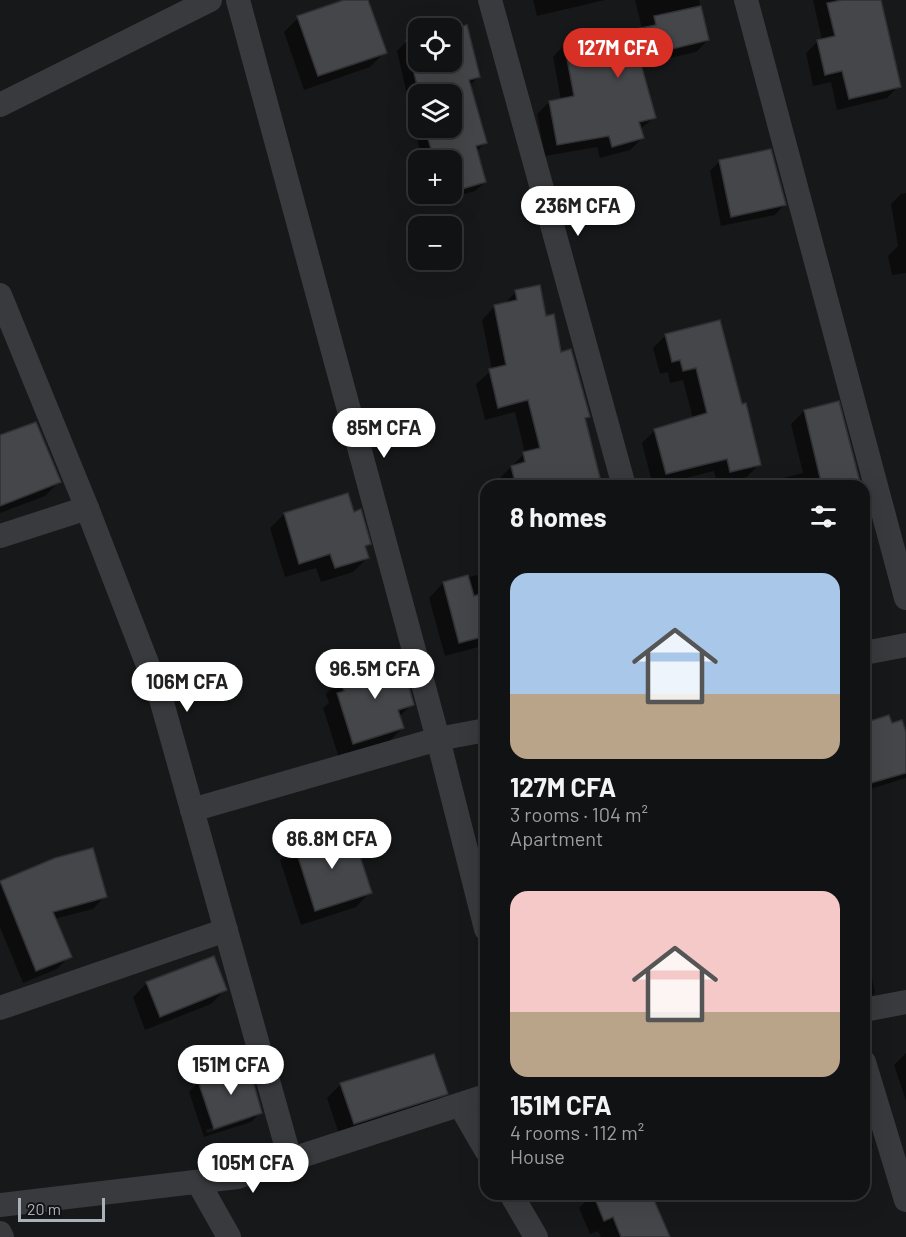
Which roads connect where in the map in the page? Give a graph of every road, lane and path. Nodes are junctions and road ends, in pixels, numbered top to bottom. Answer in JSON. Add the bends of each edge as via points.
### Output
{"nodes":[{"id":1,"x":210,"y":0,"type":"edge"},
{"id":2,"x":238,"y":0,"type":"edge"},
{"id":3,"x":490,"y":0,"type":"edge"},
{"id":4,"x":746,"y":0,"type":"edge"},
{"id":5,"x":0,"y":105,"type":"edge"},
{"id":6,"x":0,"y":295,"type":"edge"},
{"id":7,"x":622,"y":480,"type":"edge"},
{"id":8,"x":87,"y":508,"type":"junction"},
{"id":9,"x":0,"y":536,"type":"edge"},
{"id":10,"x":906,"y":598,"type":"edge"},
{"id":11,"x":906,"y":645,"type":"edge"},
{"id":12,"x":870,"y":652,"type":"edge"},
{"id":13,"x":480,"y":731,"type":"edge"},
{"id":14,"x":438,"y":739,"type":"junction"},
{"id":15,"x":192,"y":810,"type":"junction"},
{"id":16,"x":480,"y":905,"type":"edge"},
{"id":17,"x":226,"y":930,"type":"junction"},
{"id":18,"x":906,"y":1002,"type":"edge"},
{"id":19,"x":0,"y":1008,"type":"edge"},
{"id":20,"x":870,"y":1009,"type":"edge"},
{"id":21,"x":870,"y":1082,"type":"edge"},
{"id":22,"x":480,"y":1098,"type":"edge"},
{"id":23,"x":460,"y":1105,"type":"junction"},
{"id":24,"x":480,"y":1140,"type":"edge"},
{"id":25,"x":290,"y":1159,"type":"junction"},
{"id":26,"x":198,"y":1182,"type":"junction"},
{"id":27,"x":515,"y":1200,"type":"edge"},
{"id":28,"x":906,"y":1200,"type":"edge"},
{"id":29,"x":0,"y":1205,"type":"edge"},
{"id":30,"x":229,"y":1237,"type":"edge"},
{"id":31,"x":536,"y":1237,"type":"edge"}],
"edges":[{"from":1,"to":5,"type":"street"},
{"from":2,"to":14,"type":"street"},
{"from":3,"to":7,"type":"street"},
{"from":4,"to":10,"type":"street"},
{"from":6,"to":8,"type":"street"},
{"from":8,"to":9,"type":"street"},
{"from":8,"to":15,"type":"street","via":[[161,699]]},
{"from":11,"to":12,"type":"street"},
{"from":13,"to":14,"type":"street"},
{"from":14,"to":15,"type":"street"},
{"from":14,"to":16,"type":"street"},
{"from":15,"to":17,"type":"street"},
{"from":17,"to":19,"type":"street"},
{"from":17,"to":25,"type":"street"},
{"from":18,"to":20,"type":"street"},
{"from":21,"to":28,"type":"street"},
{"from":22,"to":23,"type":"street"},
{"from":23,"to":24,"type":"street"},
{"from":23,"to":25,"type":"street"},
{"from":25,"to":26,"type":"street","via":[[237,1177]]},
{"from":26,"to":29,"type":"street"},
{"from":26,"to":30,"type":"street"},
{"from":27,"to":31,"type":"street"}]}
